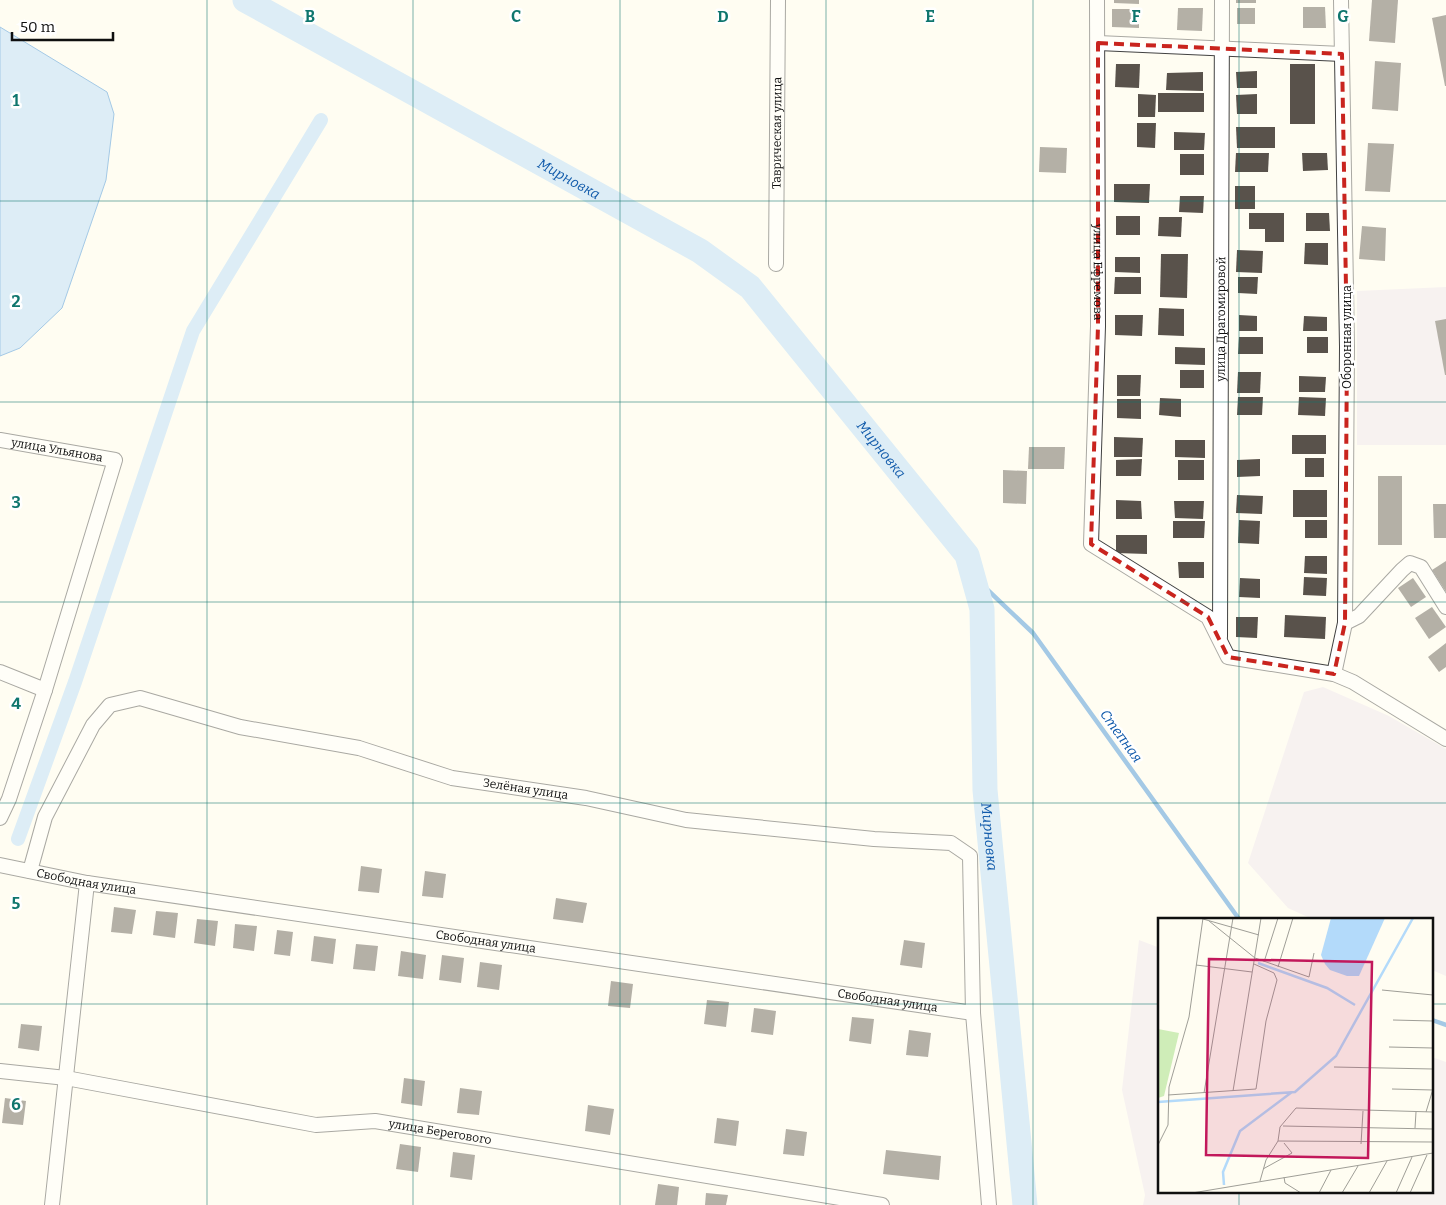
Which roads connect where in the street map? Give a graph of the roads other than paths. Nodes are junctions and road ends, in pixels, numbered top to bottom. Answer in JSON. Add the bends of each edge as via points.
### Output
{"nodes":[{"id":1,"x":778,"y":0,"type":"edge"},
{"id":2,"x":1097,"y":0,"type":"edge"},
{"id":3,"x":1222,"y":0,"type":"edge"},
{"id":4,"x":1341,"y":0,"type":"edge"},
{"id":5,"x":1098,"y":43,"type":"junction"},
{"id":6,"x":1222,"y":48,"type":"junction"},
{"id":7,"x":1342,"y":54,"type":"junction"},
{"id":8,"x":776,"y":264,"type":"dead end"},
{"id":9,"x":0,"y":440,"type":"edge"},
{"id":10,"x":1446,"y":607,"type":"edge"},
{"id":11,"x":1345,"y":623,"type":"junction"},
{"id":12,"x":1220,"y":640,"type":"junction"},
{"id":13,"x":0,"y":672,"type":"edge"},
{"id":14,"x":1334,"y":674,"type":"junction"},
{"id":15,"x":45,"y":690,"type":"junction"},
{"id":16,"x":1446,"y":739,"type":"edge"},
{"id":17,"x":4,"y":796,"type":"edge"},
{"id":18,"x":0,"y":818,"type":"edge"},
{"id":19,"x":0,"y":865,"type":"edge"},
{"id":20,"x":30,"y":871,"type":"junction"},
{"id":21,"x":87,"y":883,"type":"junction"},
{"id":22,"x":973,"y":1013,"type":"junction"},
{"id":23,"x":0,"y":1071,"type":"edge"},
{"id":24,"x":66,"y":1078,"type":"junction"},
{"id":25,"x":52,"y":1205,"type":"edge"},
{"id":26,"x":882,"y":1205,"type":"edge"},
{"id":27,"x":989,"y":1205,"type":"edge"}],
"edges":[{"from":1,"to":8,"type":"street","name":"Таврическая улица"},
{"from":2,"to":5,"type":"street","name":"улица Ефремова"},
{"from":3,"to":6,"type":"street","name":"улица Драгомировой"},
{"from":4,"to":7,"type":"street","name":"Оборонная улица"},
{"from":5,"to":6,"type":"street"},
{"from":5,"to":12,"type":"street","name":"улица Ефремова","via":[[1098,326],[1091,544],[1208,617]]},
{"from":6,"to":7,"type":"street"},
{"from":6,"to":12,"type":"street","name":"улица Драгомировой"},
{"from":7,"to":11,"type":"street","name":"Оборонная улица","via":[[1347,347]]},
{"from":9,"to":15,"type":"street","name":"улица Ульянова","via":[[115,460]]},
{"from":10,"to":11,"type":"street","via":[[1421,567],[1410,563],[1359,616]]},
{"from":11,"to":14,"type":"street","name":"Оборонная улица"},
{"from":12,"to":14,"type":"street","via":[[1228,657]]},
{"from":13,"to":15,"type":"street"},
{"from":14,"to":16,"type":"street","via":[[1353,682]]},
{"from":15,"to":17,"type":"street"},
{"from":17,"to":18,"type":"street"},
{"from":19,"to":20,"type":"street","name":"Свободная улица"},
{"from":20,"to":21,"type":"street","name":"Свободная улица"},
{"from":20,"to":22,"type":"street","name":"Зелёная улица","via":[[45,817],[93,725],[110,705],[140,698],[240,728],[359,748],[452,778],[586,798],[686,820],[874,839],[951,843],[970,856]]},
{"from":21,"to":22,"type":"street","name":"Свободная улица"},
{"from":21,"to":24,"type":"street"},
{"from":22,"to":27,"type":"street"},
{"from":23,"to":24,"type":"street","name":"улица Берегового"},
{"from":24,"to":25,"type":"street"},
{"from":24,"to":26,"type":"street","name":"улица Берегового","via":[[316,1125],[375,1121]]}]}
